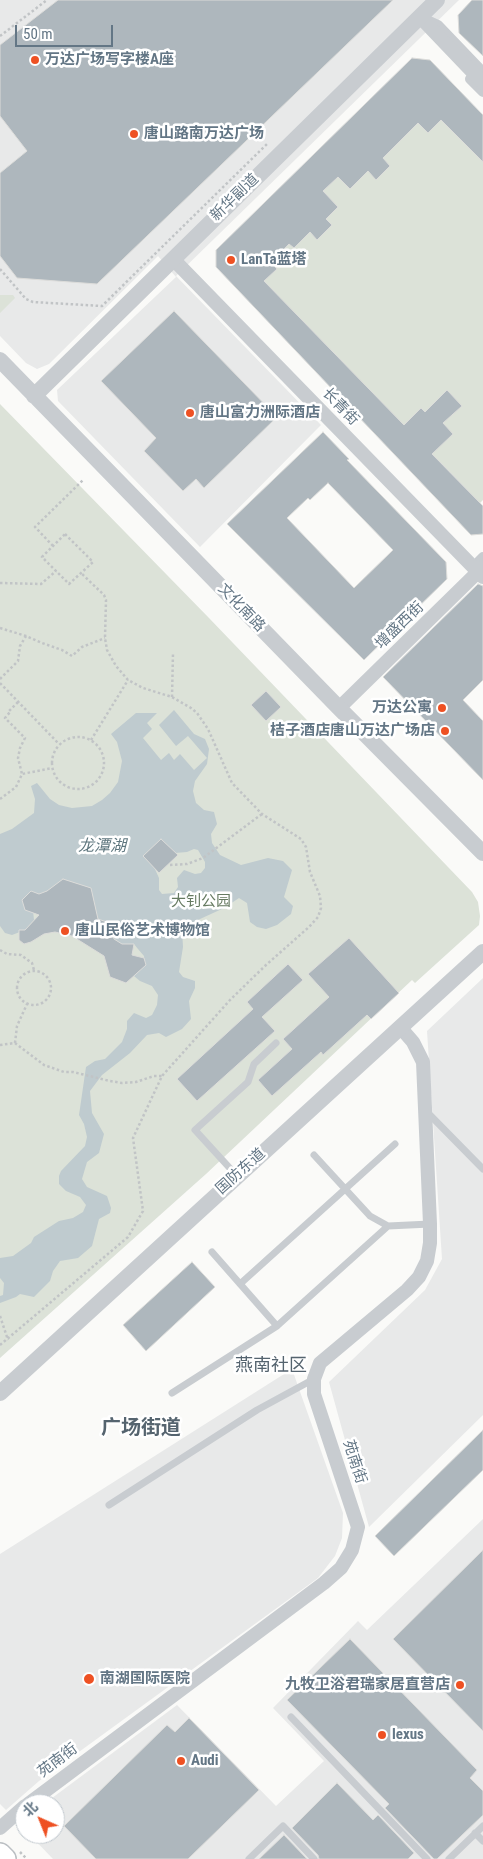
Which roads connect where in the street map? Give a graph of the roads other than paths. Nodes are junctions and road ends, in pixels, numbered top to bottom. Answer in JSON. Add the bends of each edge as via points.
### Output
{"nodes":[{"id":1,"x":437,"y":0,"type":"edge"},
{"id":2,"x":420,"y":17,"type":"junction"},
{"id":3,"x":483,"y":72,"type":"edge"},
{"id":4,"x":483,"y":83,"type":"edge"},
{"id":5,"x":483,"y":92,"type":"edge"},
{"id":6,"x":173,"y":259,"type":"junction"},
{"id":7,"x":0,"y":360,"type":"edge"},
{"id":8,"x":34,"y":396,"type":"junction"},
{"id":9,"x":483,"y":557,"type":"edge"},
{"id":10,"x":482,"y":571,"type":"edge"},
{"id":11,"x":339,"y":708,"type":"junction"},
{"id":12,"x":483,"y":854,"type":"edge"},
{"id":13,"x":483,"y":952,"type":"edge"},
{"id":14,"x":400,"y":1027,"type":"junction"},
{"id":15,"x":276,"y":1044,"type":"dead end"},
{"id":16,"x":426,"y":1110,"type":"junction"},
{"id":17,"x":395,"y":1144,"type":"dead end"},
{"id":18,"x":314,"y":1155,"type":"dead end"},
{"id":19,"x":483,"y":1170,"type":"edge"},
{"id":20,"x":237,"y":1176,"type":"junction"},
{"id":21,"x":345,"y":1189,"type":"junction"},
{"id":22,"x":430,"y":1224,"type":"junction"},
{"id":23,"x":388,"y":1226,"type":"junction"},
{"id":24,"x":212,"y":1252,"type":"dead end"},
{"id":25,"x":240,"y":1284,"type":"junction"},
{"id":26,"x":277,"y":1326,"type":"junction"},
{"id":27,"x":314,"y":1379,"type":"junction"},
{"id":28,"x":0,"y":1393,"type":"edge"},
{"id":29,"x":172,"y":1393,"type":"dead end"},
{"id":30,"x":109,"y":1504,"type":"dead end"},
{"id":31,"x":291,"y":1717,"type":"dead end"},
{"id":32,"x":41,"y":1794,"type":"edge"},
{"id":33,"x":15,"y":1815,"type":"edge"},
{"id":34,"x":483,"y":1826,"type":"edge"},
{"id":35,"x":0,"y":1828,"type":"edge"},
{"id":36,"x":476,"y":1833,"type":"junction"},
{"id":37,"x":483,"y":1841,"type":"edge"},
{"id":38,"x":0,"y":1854,"type":"edge"},
{"id":39,"x":5,"y":1859,"type":"edge"},
{"id":40,"x":249,"y":1859,"type":"edge"},
{"id":41,"x":314,"y":1859,"type":"edge"},
{"id":42,"x":427,"y":1859,"type":"edge"},
{"id":43,"x":448,"y":1859,"type":"edge"}],
"edges":[{"from":1,"to":2,"type":"street","name":"新华副道"},
{"from":2,"to":3,"type":"street","via":[[438,25]]},
{"from":2,"to":4,"type":"street"},
{"from":2,"to":5,"type":"street","via":[[428,36]]},
{"from":2,"to":6,"type":"street","name":"新华副道"},
{"from":6,"to":8,"type":"street","name":"新华副道"},
{"from":6,"to":10,"type":"street","name":"长青街"},
{"from":7,"to":8,"type":"street","name":"文化南路"},
{"from":8,"to":11,"type":"street","name":"文化南路"},
{"from":9,"to":10,"type":"street","via":[[479,562]]},
{"from":10,"to":11,"type":"street","name":"增盛西街"},
{"from":11,"to":12,"type":"street","name":"文化南路"},
{"from":13,"to":14,"type":"street","name":"国防东道"},
{"from":14,"to":16,"type":"street","via":[[413,1042],[423,1062]]},
{"from":14,"to":20,"type":"street","name":"国防东道"},
{"from":15,"to":20,"type":"lane","via":[[254,1064],[248,1082],[195,1130]]},
{"from":16,"to":19,"type":"lane"},
{"from":16,"to":22,"type":"street"},
{"from":17,"to":21,"type":"lane"},
{"from":18,"to":21,"type":"lane"},
{"from":20,"to":28,"type":"street","name":"国防东道"},
{"from":21,"to":23,"type":"lane","via":[[370,1216]]},
{"from":21,"to":25,"type":"lane"},
{"from":22,"to":23,"type":"lane"},
{"from":22,"to":27,"type":"street","via":[[427,1261],[419,1276],[407,1290],[320,1363]]},
{"from":23,"to":26,"type":"lane"},
{"from":24,"to":25,"type":"lane"},
{"from":25,"to":26,"type":"lane"},
{"from":26,"to":29,"type":"lane"},
{"from":27,"to":30,"type":"lane","via":[[257,1410]]},
{"from":27,"to":32,"type":"street","name":"苑南街","via":[[314,1394],[358,1528],[352,1550],[341,1568]]},
{"from":31,"to":42,"type":"lane"},
{"from":33,"to":35,"type":"street","name":"苑南街"},
{"from":34,"to":36,"type":"lane"},
{"from":36,"to":37,"type":"lane"},
{"from":36,"to":43,"type":"lane"},
{"from":38,"to":39,"type":"main road"},
{"from":40,"to":41,"type":"lane","via":[[283,1826]]}]}
